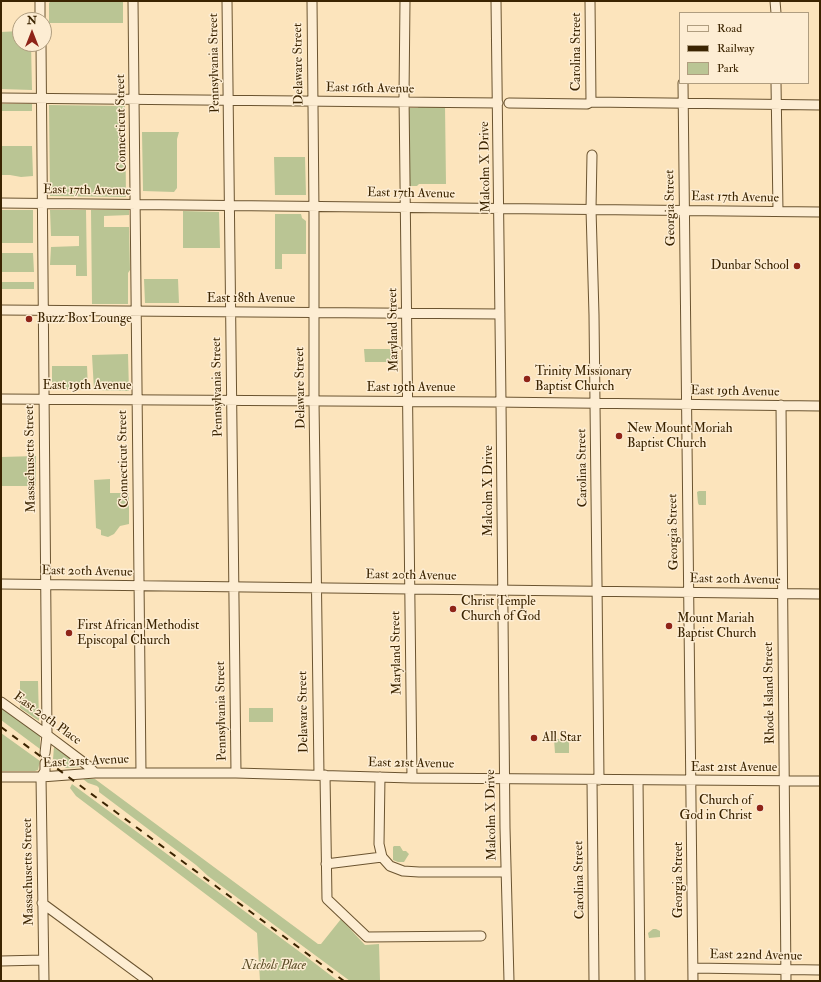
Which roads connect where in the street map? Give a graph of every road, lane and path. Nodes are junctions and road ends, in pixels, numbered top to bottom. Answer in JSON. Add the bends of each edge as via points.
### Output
{"nodes":[{"id":1,"x":40,"y":1,"type":"edge"},
{"id":2,"x":133,"y":1,"type":"edge"},
{"id":3,"x":227,"y":1,"type":"edge"},
{"id":4,"x":312,"y":1,"type":"edge"},
{"id":5,"x":405,"y":1,"type":"edge"},
{"id":6,"x":496,"y":1,"type":"edge"},
{"id":7,"x":590,"y":1,"type":"edge"},
{"id":8,"x":775,"y":1,"type":"edge"},
{"id":9,"x":40,"y":12,"type":"edge"},
{"id":10,"x":776,"y":12,"type":"edge"},
{"id":11,"x":41,"y":52,"type":"edge"},
{"id":12,"x":683,"y":84,"type":"edge"},
{"id":13,"x":776,"y":84,"type":"edge"},
{"id":14,"x":1,"y":98,"type":"edge"},
{"id":15,"x":41,"y":98,"type":"junction"},
{"id":16,"x":134,"y":99,"type":"junction"},
{"id":17,"x":228,"y":100,"type":"junction"},
{"id":18,"x":312,"y":101,"type":"junction"},
{"id":19,"x":404,"y":102,"type":"junction"},
{"id":20,"x":591,"y":102,"type":"junction"},
{"id":21,"x":498,"y":103,"type":"junction"},
{"id":22,"x":509,"y":103,"type":"dead end"},
{"id":23,"x":683,"y":104,"type":"junction"},
{"id":24,"x":777,"y":104,"type":"junction"},
{"id":25,"x":820,"y":105,"type":"edge"},
{"id":26,"x":592,"y":155,"type":"dead end"},
{"id":27,"x":1,"y":202,"type":"edge"},
{"id":28,"x":42,"y":203,"type":"junction"},
{"id":29,"x":135,"y":204,"type":"junction"},
{"id":30,"x":230,"y":205,"type":"junction"},
{"id":31,"x":314,"y":206,"type":"junction"},
{"id":32,"x":405,"y":207,"type":"junction"},
{"id":33,"x":499,"y":208,"type":"junction"},
{"id":34,"x":591,"y":209,"type":"junction"},
{"id":35,"x":684,"y":210,"type":"junction"},
{"id":36,"x":778,"y":211,"type":"junction"},
{"id":37,"x":820,"y":212,"type":"edge"},
{"id":38,"x":1,"y":310,"type":"edge"},
{"id":39,"x":43,"y":311,"type":"junction"},
{"id":40,"x":136,"y":311,"type":"junction"},
{"id":41,"x":231,"y":312,"type":"junction"},
{"id":42,"x":313,"y":313,"type":"junction"},
{"id":43,"x":406,"y":313,"type":"junction"},
{"id":44,"x":500,"y":314,"type":"junction"},
{"id":45,"x":1,"y":399,"type":"edge"},
{"id":46,"x":44,"y":399,"type":"junction"},
{"id":47,"x":137,"y":400,"type":"junction"},
{"id":48,"x":231,"y":400,"type":"junction"},
{"id":49,"x":314,"y":401,"type":"junction"},
{"id":50,"x":407,"y":401,"type":"junction"},
{"id":51,"x":502,"y":402,"type":"junction"},
{"id":52,"x":595,"y":403,"type":"junction"},
{"id":53,"x":686,"y":404,"type":"junction"},
{"id":54,"x":781,"y":405,"type":"junction"},
{"id":55,"x":820,"y":406,"type":"edge"},
{"id":56,"x":1,"y":584,"type":"edge"},
{"id":57,"x":46,"y":585,"type":"junction"},
{"id":58,"x":139,"y":586,"type":"junction"},
{"id":59,"x":234,"y":587,"type":"junction"},
{"id":60,"x":316,"y":588,"type":"junction"},
{"id":61,"x":410,"y":589,"type":"junction"},
{"id":62,"x":503,"y":590,"type":"junction"},
{"id":63,"x":598,"y":591,"type":"junction"},
{"id":64,"x":688,"y":592,"type":"junction"},
{"id":65,"x":782,"y":593,"type":"junction"},
{"id":66,"x":820,"y":594,"type":"edge"},
{"id":67,"x":1,"y":702,"type":"edge"},
{"id":68,"x":47,"y":735,"type":"junction"},
{"id":69,"x":45,"y":753,"type":"dead end"},
{"id":70,"x":45,"y":764,"type":"dead end"},
{"id":71,"x":95,"y":773,"type":"junction"},
{"id":72,"x":141,"y":773,"type":"junction"},
{"id":73,"x":236,"y":773,"type":"junction"},
{"id":74,"x":322,"y":775,"type":"junction"},
{"id":75,"x":1,"y":777,"type":"edge"},
{"id":76,"x":380,"y":777,"type":"junction"},
{"id":77,"x":41,"y":778,"type":"junction"},
{"id":78,"x":412,"y":778,"type":"junction"},
{"id":79,"x":505,"y":779,"type":"junction"},
{"id":80,"x":595,"y":780,"type":"junction"},
{"id":81,"x":638,"y":780,"type":"junction"},
{"id":82,"x":692,"y":780,"type":"junction"},
{"id":83,"x":784,"y":781,"type":"junction"},
{"id":84,"x":820,"y":781,"type":"edge"},
{"id":85,"x":382,"y":857,"type":"junction"},
{"id":86,"x":326,"y":864,"type":"junction"},
{"id":87,"x":506,"y":872,"type":"junction"},
{"id":88,"x":42,"y":903,"type":"junction"},
{"id":89,"x":481,"y":936,"type":"dead end"},
{"id":90,"x":1,"y":960,"type":"edge"},
{"id":91,"x":43,"y":960,"type":"junction"},
{"id":92,"x":693,"y":968,"type":"junction"},
{"id":93,"x":786,"y":970,"type":"junction"},
{"id":94,"x":820,"y":970,"type":"edge"},
{"id":95,"x":44,"y":981,"type":"edge"},
{"id":96,"x":148,"y":981,"type":"edge"},
{"id":97,"x":509,"y":981,"type":"edge"},
{"id":98,"x":594,"y":981,"type":"edge"},
{"id":99,"x":640,"y":981,"type":"edge"},
{"id":100,"x":693,"y":981,"type":"edge"},
{"id":101,"x":786,"y":981,"type":"edge"}],
"edges":[{"from":1,"to":9,"type":"street"},
{"from":2,"to":16,"type":"street","name":"Connecticut Street"},
{"from":3,"to":17,"type":"street","name":"Pennsylvania Street"},
{"from":4,"to":18,"type":"street","name":"Delaware Street"},
{"from":5,"to":19,"type":"street","name":"Maryland Street"},
{"from":6,"to":21,"type":"street","name":"Malcolm X Drive"},
{"from":7,"to":20,"type":"street","name":"Carolina Street"},
{"from":8,"to":10,"type":"street"},
{"from":11,"to":15,"type":"street","name":"Massachusetts Street"},
{"from":12,"to":23,"type":"street","name":"Georgia Street"},
{"from":13,"to":24,"type":"street"},
{"from":14,"to":15,"type":"street","name":"East 16th Avenue"},
{"from":15,"to":16,"type":"street","name":"East 16th Avenue"},
{"from":15,"to":28,"type":"street","name":"Massachusetts Street"},
{"from":16,"to":17,"type":"street","name":"East 16th Avenue"},
{"from":16,"to":29,"type":"street","name":"Connecticut Street"},
{"from":17,"to":18,"type":"street","name":"East 16th Avenue"},
{"from":17,"to":30,"type":"street","name":"Pennsylvania Street"},
{"from":18,"to":19,"type":"street","name":"East 16th Avenue"},
{"from":18,"to":31,"type":"street","name":"Delaware Street"},
{"from":19,"to":21,"type":"street","name":"East 16th Avenue"},
{"from":19,"to":32,"type":"street","name":"Maryland Street"},
{"from":20,"to":22,"type":"street"},
{"from":20,"to":23,"type":"street"},
{"from":21,"to":33,"type":"street","name":"Malcolm X Drive"},
{"from":23,"to":24,"type":"street"},
{"from":23,"to":35,"type":"street","name":"Georgia Street"},
{"from":24,"to":25,"type":"street"},
{"from":24,"to":36,"type":"street"},
{"from":26,"to":34,"type":"street","name":"Carolina Street"},
{"from":27,"to":28,"type":"street","name":"East 17th Avenue"},
{"from":28,"to":29,"type":"street","name":"East 17th Avenue"},
{"from":28,"to":39,"type":"street","name":"Massachusetts Street"},
{"from":29,"to":30,"type":"street","name":"East 17th Avenue"},
{"from":29,"to":40,"type":"street","name":"Connecticut Street"},
{"from":30,"to":31,"type":"street","name":"East 17th Avenue"},
{"from":30,"to":41,"type":"street","name":"Pennsylvania Street"},
{"from":31,"to":32,"type":"street","name":"East 17th Avenue"},
{"from":31,"to":42,"type":"street","name":"Delaware Street"},
{"from":32,"to":33,"type":"street","name":"East 17th Avenue"},
{"from":32,"to":43,"type":"street","name":"Maryland Street"},
{"from":33,"to":34,"type":"street","name":"East 17th Avenue"},
{"from":33,"to":44,"type":"street","name":"Malcolm X Drive"},
{"from":34,"to":35,"type":"street","name":"East 17th Avenue"},
{"from":34,"to":52,"type":"street","name":"Carolina Street"},
{"from":35,"to":36,"type":"street","name":"East 17th Avenue"},
{"from":35,"to":53,"type":"street","name":"Georgia Street"},
{"from":36,"to":37,"type":"street","name":"East 17th Avenue"},
{"from":38,"to":39,"type":"street","name":"East 18th Avenue"},
{"from":39,"to":40,"type":"street","name":"East 18th Avenue"},
{"from":39,"to":46,"type":"street","name":"Massachusetts Street"},
{"from":40,"to":41,"type":"street","name":"East 18th Avenue"},
{"from":40,"to":47,"type":"street","name":"Connecticut Street"},
{"from":41,"to":42,"type":"street","name":"East 18th Avenue"},
{"from":41,"to":48,"type":"street","name":"Pennsylvania Street"},
{"from":42,"to":43,"type":"street","name":"East 18th Avenue"},
{"from":42,"to":49,"type":"street","name":"Delaware Street"},
{"from":43,"to":44,"type":"street","name":"East 18th Avenue"},
{"from":43,"to":50,"type":"street","name":"Maryland Street"},
{"from":44,"to":51,"type":"street","name":"Malcolm X Drive"},
{"from":45,"to":46,"type":"street","name":"East 19th Avenue"},
{"from":46,"to":47,"type":"street","name":"East 19th Avenue"},
{"from":46,"to":57,"type":"street","name":"Massachusetts Street"},
{"from":47,"to":48,"type":"street","name":"East 19th Avenue"},
{"from":47,"to":58,"type":"street","name":"Connecticut Street"},
{"from":48,"to":49,"type":"street","name":"East 19th Avenue"},
{"from":48,"to":59,"type":"street","name":"Pennsylvania Street"},
{"from":49,"to":50,"type":"street","name":"East 19th Avenue"},
{"from":49,"to":60,"type":"street","name":"Delaware Street"},
{"from":50,"to":51,"type":"street","name":"East 19th Avenue"},
{"from":50,"to":61,"type":"street","name":"Maryland Street"},
{"from":51,"to":52,"type":"street","name":"East 19th Avenue"},
{"from":51,"to":62,"type":"street","name":"Malcolm X Drive"},
{"from":52,"to":53,"type":"street","name":"East 19th Avenue"},
{"from":52,"to":63,"type":"street","name":"Carolina Street"},
{"from":53,"to":54,"type":"street","name":"East 19th Avenue"},
{"from":53,"to":64,"type":"street","name":"Georgia Street"},
{"from":54,"to":55,"type":"street","name":"East 19th Avenue"},
{"from":54,"to":65,"type":"street","name":"Rhode Island Street"},
{"from":56,"to":57,"type":"street","name":"East 20th Avenue"},
{"from":57,"to":58,"type":"street","name":"East 20th Avenue"},
{"from":57,"to":68,"type":"street","name":"Massachusetts Street"},
{"from":58,"to":59,"type":"street","name":"East 20th Avenue"},
{"from":58,"to":72,"type":"street","name":"Connecticut Street"},
{"from":59,"to":60,"type":"street","name":"East 20th Avenue"},
{"from":59,"to":73,"type":"street","name":"Pennsylvania Street"},
{"from":60,"to":61,"type":"street","name":"East 20th Avenue"},
{"from":60,"to":74,"type":"street","name":"Delaware Street"},
{"from":61,"to":62,"type":"street","name":"East 20th Avenue"},
{"from":61,"to":78,"type":"street","name":"Maryland Street"},
{"from":62,"to":63,"type":"street","name":"East 20th Avenue"},
{"from":62,"to":79,"type":"street","name":"Malcolm X Drive"},
{"from":63,"to":64,"type":"street","name":"East 20th Avenue"},
{"from":63,"to":80,"type":"street","name":"Carolina Street"},
{"from":64,"to":65,"type":"street","name":"East 20th Avenue"},
{"from":64,"to":82,"type":"street","name":"Georgia Street"},
{"from":65,"to":66,"type":"street","name":"East 20th Avenue"},
{"from":65,"to":83,"type":"street","name":"Rhode Island Street"},
{"from":67,"to":68,"type":"street","name":"East 20th Place"},
{"from":68,"to":69,"type":"street","name":"Massachusetts Street"},
{"from":68,"to":71,"type":"street","name":"East 20th Place"},
{"from":70,"to":77,"type":"street","name":"Massachusetts Street"},
{"from":71,"to":72,"type":"street","name":"East 21st Avenue"},
{"from":71,"to":77,"type":"street","name":"East 21st Avenue"},
{"from":72,"to":73,"type":"street","name":"East 21st Avenue"},
{"from":73,"to":74,"type":"street","name":"East 21st Avenue"},
{"from":74,"to":76,"type":"street","name":"East 21st Avenue"},
{"from":74,"to":86,"type":"street","name":"Delaware Street"},
{"from":75,"to":77,"type":"street","name":"East 21st Avenue"},
{"from":76,"to":78,"type":"street","name":"East 21st Avenue"},
{"from":76,"to":85,"type":"street","via":[[379,844]]},
{"from":77,"to":88,"type":"street","name":"Massachusetts Street"},
{"from":78,"to":79,"type":"street","name":"East 21st Avenue"},
{"from":79,"to":80,"type":"street","name":"East 21st Avenue"},
{"from":79,"to":87,"type":"street","name":"Malcolm X Drive"},
{"from":80,"to":81,"type":"street","name":"East 21st Avenue"},
{"from":80,"to":98,"type":"street","name":"Carolina Street"},
{"from":81,"to":82,"type":"street","name":"East 21st Avenue"},
{"from":81,"to":99,"type":"street"},
{"from":82,"to":83,"type":"street","name":"East 21st Avenue"},
{"from":82,"to":92,"type":"street","name":"Georgia Street"},
{"from":83,"to":84,"type":"street","name":"East 21st Avenue"},
{"from":83,"to":93,"type":"street","name":"Rhode Island Street"},
{"from":85,"to":86,"type":"street"},
{"from":85,"to":87,"type":"street","via":[[390,866],[403,871]]},
{"from":86,"to":89,"type":"street","name":"Delaware Street","via":[[326,899],[366,937]]},
{"from":87,"to":97,"type":"street","name":"Malcolm X Drive"},
{"from":88,"to":91,"type":"street","name":"Massachusetts Street"},
{"from":88,"to":96,"type":"street"},
{"from":90,"to":91,"type":"street"},
{"from":91,"to":95,"type":"street","name":"Massachusetts Street"},
{"from":92,"to":93,"type":"street","name":"East 22nd Avenue"},
{"from":92,"to":100,"type":"street","name":"Georgia Street"},
{"from":93,"to":94,"type":"street","name":"East 22nd Avenue"},
{"from":93,"to":101,"type":"street","name":"Rhode Island Street"}]}
